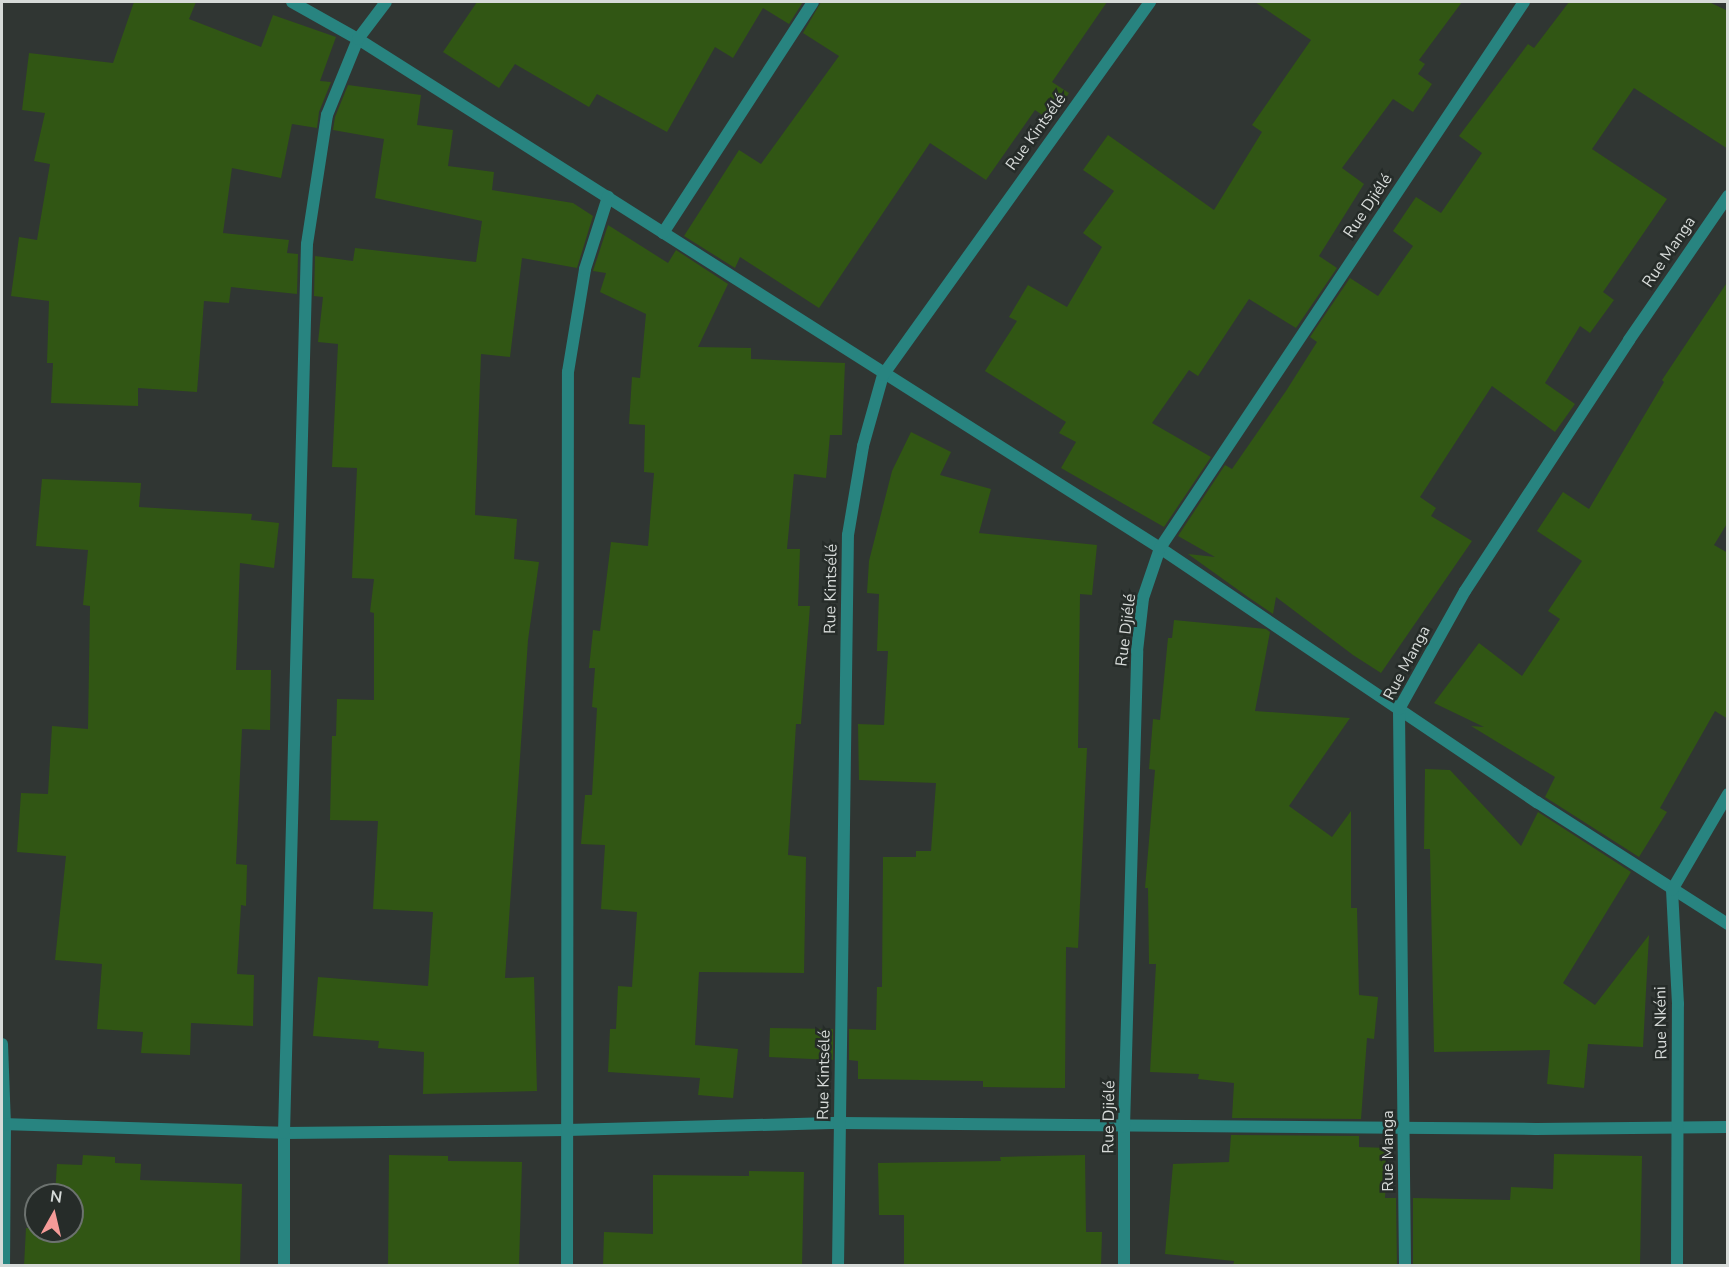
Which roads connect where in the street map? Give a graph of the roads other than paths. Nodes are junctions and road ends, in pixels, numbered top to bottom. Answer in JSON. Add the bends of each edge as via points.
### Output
{"nodes":[{"id":1,"x":292,"y":2,"type":"edge"},
{"id":2,"x":386,"y":2,"type":"edge"},
{"id":3,"x":813,"y":2,"type":"edge"},
{"id":4,"x":1150,"y":2,"type":"edge"},
{"id":5,"x":1524,"y":2,"type":"edge"},
{"id":6,"x":358,"y":39,"type":"junction"},
{"id":7,"x":1728,"y":196,"type":"edge"},
{"id":8,"x":608,"y":197,"type":"junction"},
{"id":9,"x":663,"y":233,"type":"junction"},
{"id":10,"x":883,"y":375,"type":"junction"},
{"id":11,"x":1160,"y":548,"type":"junction"},
{"id":12,"x":1399,"y":709,"type":"junction"},
{"id":13,"x":1728,"y":794,"type":"edge"},
{"id":14,"x":1672,"y":890,"type":"junction"},
{"id":15,"x":1728,"y":924,"type":"edge"},
{"id":16,"x":2,"y":1044,"type":"edge"},
{"id":17,"x":840,"y":1123,"type":"junction"},
{"id":18,"x":3,"y":1124,"type":"edge"},
{"id":19,"x":1125,"y":1127,"type":"junction"},
{"id":20,"x":1728,"y":1127,"type":"edge"},
{"id":21,"x":1405,"y":1128,"type":"junction"},
{"id":22,"x":1678,"y":1129,"type":"junction"},
{"id":23,"x":567,"y":1130,"type":"junction"},
{"id":24,"x":284,"y":1133,"type":"junction"},
{"id":25,"x":4,"y":1266,"type":"edge"},
{"id":26,"x":284,"y":1266,"type":"edge"},
{"id":27,"x":567,"y":1266,"type":"edge"},
{"id":28,"x":838,"y":1266,"type":"edge"},
{"id":29,"x":1124,"y":1266,"type":"edge"},
{"id":30,"x":1405,"y":1266,"type":"edge"},
{"id":31,"x":1677,"y":1266,"type":"edge"}],
"edges":[{"from":1,"to":6,"type":"street"},
{"from":2,"to":6,"type":"street"},
{"from":3,"to":9,"type":"street"},
{"from":4,"to":10,"type":"street","name":"Rue Kintsélé"},
{"from":5,"to":11,"type":"street","name":"Rue Djiélé"},
{"from":6,"to":8,"type":"street"},
{"from":6,"to":24,"type":"street","via":[[327,115],[307,244]]},
{"from":7,"to":12,"type":"street","name":"Rue Manga","via":[[1629,339],[1465,591]]},
{"from":8,"to":9,"type":"street"},
{"from":8,"to":23,"type":"street","via":[[585,269],[568,372]]},
{"from":9,"to":10,"type":"street"},
{"from":10,"to":11,"type":"street"},
{"from":10,"to":17,"type":"street","name":"Rue Kintsélé","via":[[863,446],[848,535]]},
{"from":11,"to":12,"type":"street"},
{"from":11,"to":19,"type":"street","name":"Rue Djiélé","via":[[1143,598],[1137,651]]},
{"from":12,"to":14,"type":"street"},
{"from":12,"to":21,"type":"street","name":"Rue Manga"},
{"from":13,"to":14,"type":"street"},
{"from":14,"to":15,"type":"street"},
{"from":14,"to":22,"type":"street","name":"Rue Nkéni","via":[[1678,1004]]},
{"from":16,"to":18,"type":"street"},
{"from":17,"to":19,"type":"street"},
{"from":17,"to":23,"type":"street"},
{"from":17,"to":28,"type":"street","name":"Rue Kintsélé"},
{"from":18,"to":24,"type":"street"},
{"from":18,"to":25,"type":"street"},
{"from":19,"to":21,"type":"street"},
{"from":19,"to":29,"type":"street","name":"Rue Djiélé"},
{"from":20,"to":22,"type":"street"},
{"from":21,"to":22,"type":"street"},
{"from":21,"to":30,"type":"street","name":"Rue Manga"},
{"from":22,"to":31,"type":"street","name":"Rue Nkéni"},
{"from":23,"to":24,"type":"street"},
{"from":23,"to":27,"type":"street"},
{"from":24,"to":26,"type":"street"}]}
